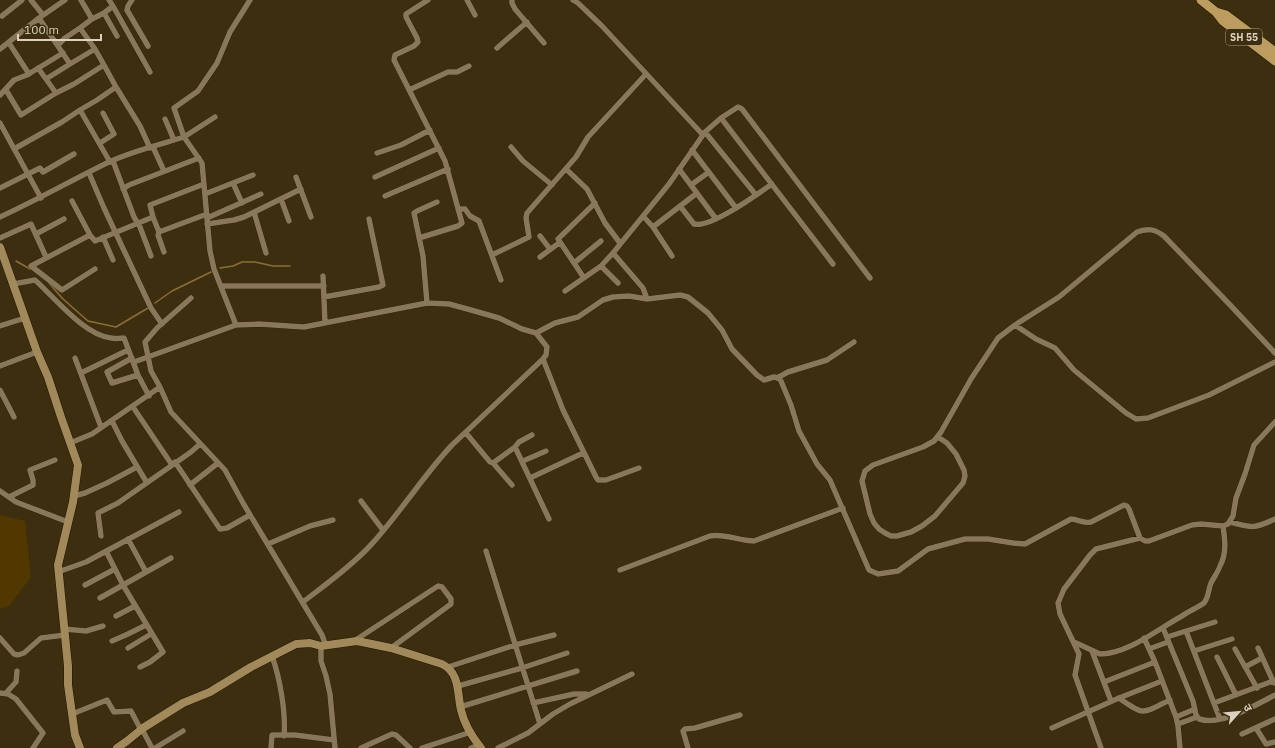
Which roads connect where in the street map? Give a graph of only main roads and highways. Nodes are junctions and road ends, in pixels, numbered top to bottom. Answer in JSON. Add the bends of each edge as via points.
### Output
{"nodes":[{"id":1,"x":1201,"y":0,"type":"edge"},
{"id":2,"x":1216,"y":12,"type":"junction"},
{"id":3,"x":1275,"y":52,"type":"edge"},
{"id":4,"x":1275,"y":61,"type":"edge"}],
"edges":[{"from":1,"to":2,"type":"main road"},
{"from":2,"to":3,"type":"main road","via":[[1226,15]]},
{"from":2,"to":4,"type":"main road","number":"SH 55","via":[[1223,21]]}]}
